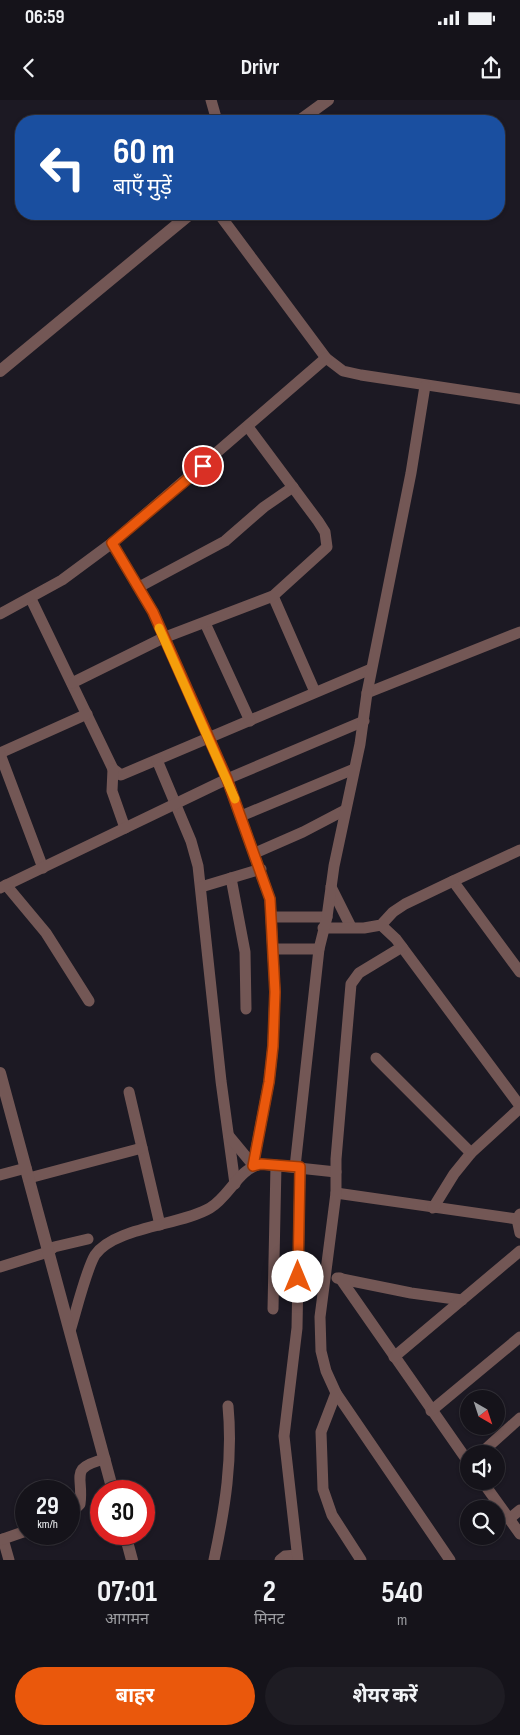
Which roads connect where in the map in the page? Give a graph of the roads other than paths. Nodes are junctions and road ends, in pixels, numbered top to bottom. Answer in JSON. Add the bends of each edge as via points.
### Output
{"nodes":[{"id":1,"x":211,"y":100,"type":"edge"},
{"id":2,"x":328,"y":100,"type":"edge"},
{"id":3,"x":215,"y":115,"type":"edge"},
{"id":4,"x":307,"y":115,"type":"edge"},
{"id":5,"x":183,"y":220,"type":"edge"},
{"id":6,"x":223,"y":220,"type":"edge"},
{"id":7,"x":326,"y":358,"type":"junction"},
{"id":8,"x":0,"y":371,"type":"edge"},
{"id":9,"x":425,"y":386,"type":"junction"},
{"id":10,"x":520,"y":399,"type":"edge"},
{"id":11,"x":248,"y":427,"type":"junction"},
{"id":12,"x":293,"y":487,"type":"junction"},
{"id":13,"x":112,"y":543,"type":"junction"},
{"id":14,"x":139,"y":587,"type":"junction"},
{"id":15,"x":272,"y":596,"type":"junction"},
{"id":16,"x":31,"y":599,"type":"junction"},
{"id":17,"x":0,"y":614,"type":"edge"},
{"id":18,"x":205,"y":622,"type":"junction"},
{"id":19,"x":520,"y":632,"type":"edge"},
{"id":20,"x":163,"y":638,"type":"junction"},
{"id":21,"x":371,"y":669,"type":"junction"},
{"id":22,"x":72,"y":683,"type":"junction"},
{"id":23,"x":315,"y":692,"type":"junction"},
{"id":24,"x":367,"y":693,"type":"junction"},
{"id":25,"x":87,"y":714,"type":"junction"},
{"id":26,"x":250,"y":721,"type":"junction"},
{"id":27,"x":364,"y":721,"type":"junction"},
{"id":28,"x":209,"y":738,"type":"junction"},
{"id":29,"x":0,"y":753,"type":"edge"},
{"id":30,"x":157,"y":760,"type":"junction"},
{"id":31,"x":113,"y":769,"type":"junction"},
{"id":32,"x":354,"y":769,"type":"junction"},
{"id":33,"x":227,"y":779,"type":"junction"},
{"id":34,"x":176,"y":803,"type":"junction"},
{"id":35,"x":345,"y":810,"type":"junction"},
{"id":36,"x":241,"y":816,"type":"junction"},
{"id":37,"x":125,"y":828,"type":"junction"},
{"id":38,"x":520,"y":850,"type":"edge"},
{"id":39,"x":255,"y":853,"type":"junction"},
{"id":40,"x":43,"y":868,"type":"junction"},
{"id":41,"x":261,"y":869,"type":"junction"},
{"id":42,"x":231,"y":878,"type":"junction"},
{"id":43,"x":453,"y":881,"type":"junction"},
{"id":44,"x":3,"y":886,"type":"edge"},
{"id":45,"x":201,"y":887,"type":"junction"},
{"id":46,"x":331,"y":887,"type":"junction"},
{"id":47,"x":272,"y":917,"type":"junction"},
{"id":48,"x":325,"y":922,"type":"junction"},
{"id":49,"x":382,"y":925,"type":"junction"},
{"id":50,"x":352,"y":927,"type":"junction"},
{"id":51,"x":402,"y":946,"type":"junction"},
{"id":52,"x":274,"y":949,"type":"junction"},
{"id":53,"x":318,"y":950,"type":"junction"},
{"id":54,"x":520,"y":972,"type":"edge"},
{"id":55,"x":89,"y":1001,"type":"dead end"},
{"id":56,"x":246,"y":1009,"type":"dead end"},
{"id":57,"x":376,"y":1058,"type":"dead end"},
{"id":58,"x":0,"y":1073,"type":"edge"},
{"id":59,"x":129,"y":1092,"type":"dead end"},
{"id":60,"x":520,"y":1107,"type":"edge"},
{"id":61,"x":228,"y":1135,"type":"junction"},
{"id":62,"x":142,"y":1148,"type":"junction"},
{"id":63,"x":471,"y":1154,"type":"junction"},
{"id":64,"x":276,"y":1165,"type":"junction"},
{"id":65,"x":253,"y":1166,"type":"junction"},
{"id":66,"x":297,"y":1167,"type":"junction"},
{"id":67,"x":336,"y":1172,"type":"junction"},
{"id":68,"x":28,"y":1173,"type":"junction"},
{"id":69,"x":0,"y":1175,"type":"edge"},
{"id":70,"x":234,"y":1184,"type":"junction"},
{"id":71,"x":336,"y":1193,"type":"junction"},
{"id":72,"x":432,"y":1208,"type":"junction"},
{"id":73,"x":518,"y":1216,"type":"edge"},
{"id":74,"x":160,"y":1225,"type":"junction"},
{"id":75,"x":520,"y":1233,"type":"edge"},
{"id":76,"x":88,"y":1239,"type":"dead end"},
{"id":77,"x":520,"y":1251,"type":"edge"},
{"id":78,"x":48,"y":1252,"type":"junction"},
{"id":79,"x":0,"y":1266,"type":"edge"},
{"id":80,"x":326,"y":1276,"type":"junction"},
{"id":81,"x":340,"y":1278,"type":"junction"},
{"id":82,"x":462,"y":1300,"type":"junction"},
{"id":83,"x":273,"y":1309,"type":"dead end"},
{"id":84,"x":70,"y":1331,"type":"junction"},
{"id":85,"x":520,"y":1337,"type":"edge"},
{"id":86,"x":394,"y":1357,"type":"junction"},
{"id":87,"x":336,"y":1394,"type":"junction"},
{"id":88,"x":228,"y":1406,"type":"dead end"},
{"id":89,"x":431,"y":1411,"type":"junction"},
{"id":90,"x":520,"y":1418,"type":"edge"},
{"id":91,"x":490,"y":1445,"type":"edge"},
{"id":92,"x":460,"y":1451,"type":"edge"},
{"id":93,"x":105,"y":1459,"type":"junction"},
{"id":94,"x":78,"y":1480,"type":"edge"},
{"id":95,"x":110,"y":1480,"type":"edge"},
{"id":96,"x":488,"y":1490,"type":"edge"},
{"id":97,"x":520,"y":1510,"type":"edge"},
{"id":98,"x":509,"y":1519,"type":"junction"},
{"id":99,"x":520,"y":1534,"type":"edge"},
{"id":100,"x":15,"y":1535,"type":"edge"},
{"id":101,"x":2,"y":1539,"type":"edge"},
{"id":102,"x":128,"y":1545,"type":"edge"},
{"id":103,"x":297,"y":1557,"type":"edge"},
{"id":104,"x":9,"y":1560,"type":"edge"},
{"id":105,"x":132,"y":1560,"type":"edge"},
{"id":106,"x":214,"y":1560,"type":"edge"},
{"id":107,"x":280,"y":1560,"type":"edge"},
{"id":108,"x":361,"y":1560,"type":"edge"},
{"id":109,"x":450,"y":1560,"type":"edge"}],
"edges":[{"from":1,"to":3,"type":"street"},
{"from":2,"to":4,"type":"street"},
{"from":5,"to":8,"type":"street"},
{"from":6,"to":7,"type":"street"},
{"from":7,"to":9,"type":"street","via":[[343,371]]},
{"from":7,"to":11,"type":"street"},
{"from":9,"to":10,"type":"street"},
{"from":9,"to":21,"type":"street","via":[[411,473]]},
{"from":11,"to":12,"type":"street"},
{"from":11,"to":13,"type":"street"},
{"from":12,"to":14,"type":"street","via":[[225,540]]},
{"from":12,"to":15,"type":"street","via":[[325,532],[326,547]]},
{"from":13,"to":14,"type":"street"},
{"from":13,"to":16,"type":"street"},
{"from":14,"to":20,"type":"street"},
{"from":15,"to":18,"type":"street"},
{"from":15,"to":23,"type":"street"},
{"from":16,"to":17,"type":"street"},
{"from":16,"to":22,"type":"street"},
{"from":18,"to":20,"type":"street"},
{"from":18,"to":26,"type":"street"},
{"from":19,"to":24,"type":"street"},
{"from":20,"to":22,"type":"street"},
{"from":20,"to":28,"type":"street"},
{"from":21,"to":23,"type":"street"},
{"from":21,"to":24,"type":"street"},
{"from":22,"to":25,"type":"street"},
{"from":23,"to":26,"type":"street"},
{"from":24,"to":27,"type":"street"},
{"from":25,"to":29,"type":"street"},
{"from":25,"to":31,"type":"street"},
{"from":26,"to":28,"type":"street"},
{"from":27,"to":32,"type":"street"},
{"from":27,"to":33,"type":"street"},
{"from":28,"to":30,"type":"street"},
{"from":28,"to":33,"type":"street"},
{"from":29,"to":40,"type":"street"},
{"from":30,"to":31,"type":"street","via":[[121,775]]},
{"from":30,"to":34,"type":"street"},
{"from":31,"to":37,"type":"street","via":[[112,791]]},
{"from":32,"to":35,"type":"street"},
{"from":32,"to":36,"type":"street"},
{"from":33,"to":34,"type":"street"},
{"from":33,"to":36,"type":"street"},
{"from":34,"to":37,"type":"street"},
{"from":34,"to":45,"type":"street","via":[[193,850]]},
{"from":35,"to":39,"type":"street"},
{"from":35,"to":46,"type":"street"},
{"from":36,"to":39,"type":"street"},
{"from":37,"to":40,"type":"street"},
{"from":38,"to":43,"type":"street"},
{"from":39,"to":41,"type":"street"},
{"from":40,"to":44,"type":"street"},
{"from":41,"to":42,"type":"street"},
{"from":41,"to":47,"type":"street"},
{"from":42,"to":45,"type":"street"},
{"from":42,"to":56,"type":"street","via":[[245,952]]},
{"from":43,"to":49,"type":"street","via":[[405,904]]},
{"from":43,"to":54,"type":"street"},
{"from":44,"to":55,"type":"street","via":[[46,933]]},
{"from":45,"to":61,"type":"street"},
{"from":46,"to":48,"type":"street"},
{"from":46,"to":50,"type":"street"},
{"from":47,"to":48,"type":"street"},
{"from":47,"to":52,"type":"street"},
{"from":48,"to":50,"type":"street"},
{"from":48,"to":53,"type":"street"},
{"from":49,"to":50,"type":"street"},
{"from":49,"to":51,"type":"street"},
{"from":51,"to":60,"type":"street"},
{"from":51,"to":67,"type":"street","via":[[359,973],[351,984]]},
{"from":52,"to":53,"type":"street"},
{"from":52,"to":65,"type":"street","via":[[273,1046]]},
{"from":53,"to":66,"type":"street"},
{"from":57,"to":63,"type":"street"},
{"from":58,"to":68,"type":"street"},
{"from":59,"to":62,"type":"street"},
{"from":60,"to":63,"type":"street"},
{"from":61,"to":65,"type":"street"},
{"from":61,"to":70,"type":"street"},
{"from":62,"to":68,"type":"street"},
{"from":62,"to":74,"type":"street"},
{"from":63,"to":72,"type":"street"},
{"from":64,"to":65,"type":"street"},
{"from":64,"to":66,"type":"street"},
{"from":64,"to":83,"type":"street"},
{"from":65,"to":70,"type":"street"},
{"from":66,"to":67,"type":"street"},
{"from":66,"to":103,"type":"street","via":[[297,1328],[284,1436]]},
{"from":67,"to":71,"type":"street"},
{"from":68,"to":69,"type":"street"},
{"from":68,"to":78,"type":"street"},
{"from":70,"to":74,"type":"street","via":[[209,1209]]},
{"from":71,"to":72,"type":"street"},
{"from":71,"to":80,"type":"street"},
{"from":72,"to":73,"type":"street"},
{"from":73,"to":75,"type":"street"},
{"from":74,"to":84,"type":"street","via":[[113,1241],[98,1251]]},
{"from":76,"to":78,"type":"street","via":[[54,1247]]},
{"from":77,"to":82,"type":"street"},
{"from":78,"to":79,"type":"street"},
{"from":78,"to":84,"type":"street"},
{"from":80,"to":81,"type":"street"},
{"from":80,"to":87,"type":"street","via":[[320,1340],[326,1371]]},
{"from":81,"to":82,"type":"street"},
{"from":81,"to":86,"type":"street"},
{"from":82,"to":86,"type":"street"},
{"from":84,"to":93,"type":"street"},
{"from":85,"to":89,"type":"street"},
{"from":86,"to":89,"type":"street"},
{"from":87,"to":108,"type":"street","via":[[321,1432],[323,1488],[332,1515]]},
{"from":87,"to":109,"type":"street"},
{"from":88,"to":106,"type":"street","via":[[230,1470]]},
{"from":89,"to":92,"type":"street"},
{"from":90,"to":91,"type":"street"},
{"from":93,"to":94,"type":"street","via":[[82,1468]]},
{"from":93,"to":95,"type":"street"},
{"from":96,"to":98,"type":"street"},
{"from":97,"to":98,"type":"street"},
{"from":98,"to":99,"type":"street"},
{"from":100,"to":101,"type":"street"},
{"from":101,"to":104,"type":"street"},
{"from":102,"to":105,"type":"street"},
{"from":103,"to":107,"type":"street","via":[[285,1556]]}]}
